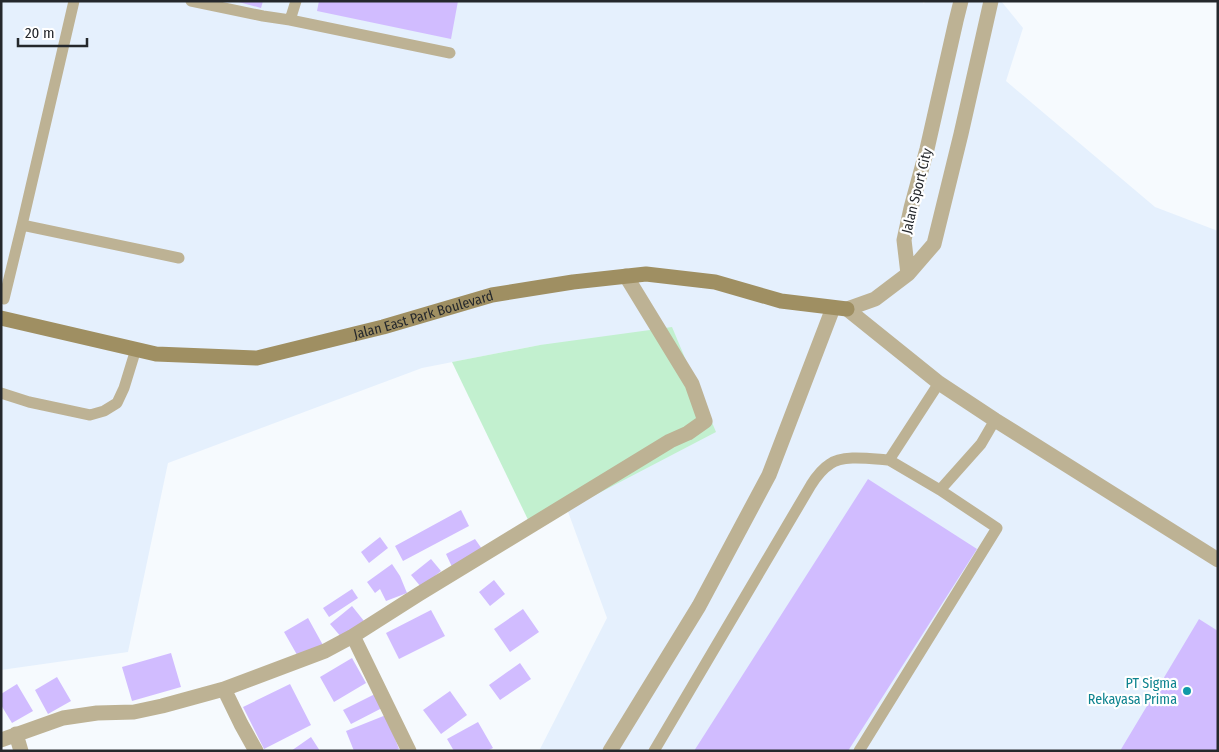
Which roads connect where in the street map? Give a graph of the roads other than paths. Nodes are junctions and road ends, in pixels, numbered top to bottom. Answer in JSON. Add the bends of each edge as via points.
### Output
{"nodes":[{"id":1,"x":74,"y":1,"type":"edge"},
{"id":2,"x":192,"y":1,"type":"edge"},
{"id":3,"x":296,"y":1,"type":"edge"},
{"id":4,"x":961,"y":1,"type":"edge"},
{"id":5,"x":990,"y":1,"type":"edge"},
{"id":6,"x":290,"y":20,"type":"junction"},
{"id":7,"x":450,"y":53,"type":"dead end"},
{"id":8,"x":22,"y":224,"type":"junction"},
{"id":9,"x":179,"y":258,"type":"dead end"},
{"id":10,"x":908,"y":274,"type":"junction"},
{"id":11,"x":626,"y":276,"type":"junction"},
{"id":12,"x":4,"y":299,"type":"dead end"},
{"id":13,"x":840,"y":308,"type":"junction"},
{"id":14,"x":1,"y":318,"type":"edge"},
{"id":15,"x":136,"y":349,"type":"junction"},
{"id":16,"x":939,"y":382,"type":"junction"},
{"id":17,"x":1,"y":393,"type":"edge"},
{"id":18,"x":995,"y":420,"type":"junction"},
{"id":19,"x":889,"y":460,"type":"junction"},
{"id":20,"x":940,"y":490,"type":"junction"},
{"id":21,"x":1218,"y":560,"type":"edge"},
{"id":22,"x":353,"y":636,"type":"junction"},
{"id":23,"x":224,"y":689,"type":"junction"},
{"id":24,"x":16,"y":734,"type":"junction"},
{"id":25,"x":1,"y":740,"type":"edge"},
{"id":26,"x":21,"y":751,"type":"edge"},
{"id":27,"x":256,"y":751,"type":"edge"},
{"id":28,"x":409,"y":751,"type":"edge"},
{"id":29,"x":610,"y":751,"type":"edge"},
{"id":30,"x":654,"y":751,"type":"edge"},
{"id":31,"x":859,"y":751,"type":"edge"}],
"edges":[{"from":1,"to":8,"type":"lane"},
{"from":2,"to":6,"type":"lane"},
{"from":3,"to":6,"type":"lane"},
{"from":4,"to":10,"type":"street","name":"Jalan Sport City","via":[[930,140],[910,208],[904,240]]},
{"from":5,"to":10,"type":"street","name":"Jalan Sport City","via":[[934,244]]},
{"from":6,"to":7,"type":"lane"},
{"from":8,"to":9,"type":"lane"},
{"from":8,"to":12,"type":"lane"},
{"from":10,"to":13,"type":"street","via":[[875,300]]},
{"from":11,"to":13,"type":"main road","name":"Jalan East Park Boulevard","via":[[646,274],[716,282],[781,301]]},
{"from":11,"to":15,"type":"main road","name":"Jalan East Park Boulevard","via":[[492,295],[383,327],[258,358],[156,354]]},
{"from":11,"to":22,"type":"street","via":[[692,384],[705,421]]},
{"from":13,"to":16,"type":"street"},
{"from":13,"to":29,"type":"street","via":[[769,475],[699,606]]},
{"from":14,"to":15,"type":"main road","name":"Jalan East Park Boulevard"},
{"from":15,"to":17,"type":"lane","via":[[117,403],[104,411],[90,415]]},
{"from":16,"to":18,"type":"street"},
{"from":16,"to":19,"type":"lane"},
{"from":18,"to":20,"type":"lane","via":[[981,444]]},
{"from":18,"to":21,"type":"street"},
{"from":19,"to":20,"type":"lane"},
{"from":19,"to":30,"type":"lane","via":[[841,458],[819,474]]},
{"from":20,"to":31,"type":"lane","via":[[997,528]]},
{"from":22,"to":23,"type":"street","via":[[304,660]]},
{"from":22,"to":28,"type":"street"},
{"from":23,"to":24,"type":"street","via":[[134,712],[62,718]]},
{"from":23,"to":27,"type":"street"},
{"from":24,"to":25,"type":"street"},
{"from":24,"to":26,"type":"street"}]}
